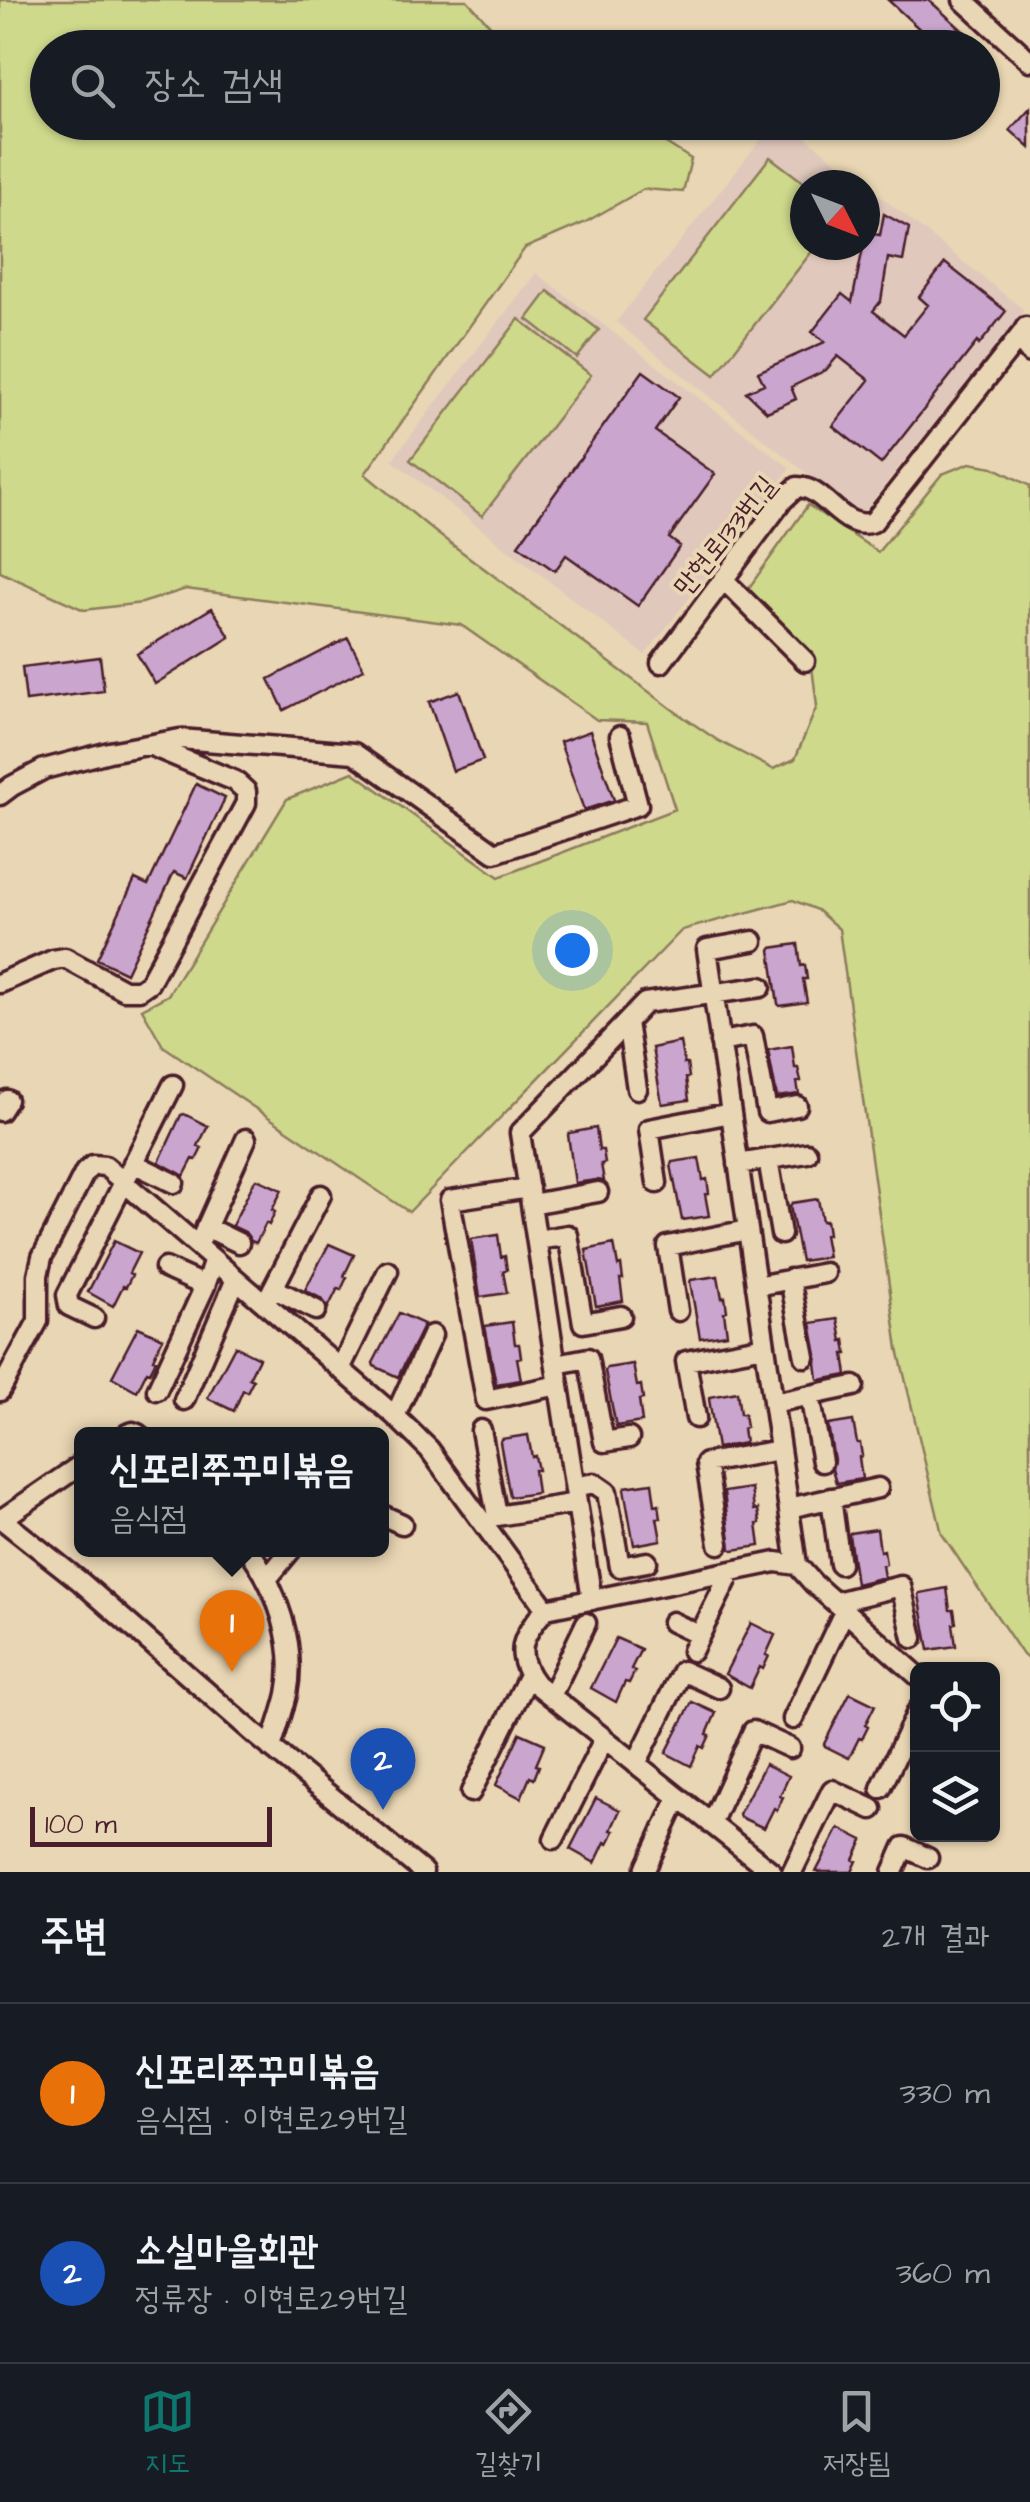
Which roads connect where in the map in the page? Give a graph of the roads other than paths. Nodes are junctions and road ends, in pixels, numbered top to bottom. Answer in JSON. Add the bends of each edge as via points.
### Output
{"nodes":[{"id":1,"x":963,"y":0,"type":"edge"},
{"id":2,"x":996,"y":30,"type":"edge"},
{"id":3,"x":1000,"y":34,"type":"edge"},
{"id":4,"x":1030,"y":61,"type":"edge"},
{"id":5,"x":1026,"y":328,"type":"edge"},
{"id":6,"x":1030,"y":355,"type":"edge"},
{"id":7,"x":1000,"y":359,"type":"junction"},
{"id":8,"x":723,"y":579,"type":"junction"},
{"id":9,"x":805,"y":661,"type":"dead end"},
{"id":10,"x":660,"y":663,"type":"dead end"},
{"id":11,"x":620,"y":736,"type":"dead end"},
{"id":12,"x":148,"y":744,"type":"junction"},
{"id":13,"x":1,"y":792,"type":"edge"},
{"id":14,"x":753,"y":941,"type":"dead end"},
{"id":15,"x":0,"y":982,"type":"edge"},
{"id":16,"x":762,"y":987,"type":"dead end"},
{"id":17,"x":714,"y":994,"type":"junction"},
{"id":18,"x":627,"y":1022,"type":"junction"},
{"id":19,"x":720,"y":1042,"type":"junction"},
{"id":20,"x":173,"y":1084,"type":"dead end"},
{"id":21,"x":637,"y":1089,"type":"dead end"},
{"id":22,"x":797,"y":1106,"type":"dead end"},
{"id":23,"x":731,"y":1113,"type":"junction"},
{"id":24,"x":246,"y":1140,"type":"dead end"},
{"id":25,"x":807,"y":1153,"type":"dead end"},
{"id":26,"x":768,"y":1159,"type":"junction"},
{"id":27,"x":738,"y":1164,"type":"junction"},
{"id":28,"x":129,"y":1171,"type":"junction"},
{"id":29,"x":174,"y":1183,"type":"dead end"},
{"id":30,"x":657,"y":1183,"type":"dead end"},
{"id":31,"x":598,"y":1192,"type":"dead end"},
{"id":32,"x":321,"y":1195,"type":"dead end"},
{"id":33,"x":530,"y":1196,"type":"junction"},
{"id":34,"x":206,"y":1227,"type":"junction"},
{"id":35,"x":748,"y":1230,"type":"junction"},
{"id":36,"x":781,"y":1234,"type":"dead end"},
{"id":37,"x":537,"y":1240,"type":"junction"},
{"id":38,"x":239,"y":1244,"type":"dead end"},
{"id":39,"x":198,"y":1246,"type":"junction"},
{"id":40,"x":214,"y":1260,"type":"junction"},
{"id":41,"x":165,"y":1268,"type":"dead end"},
{"id":42,"x":388,"y":1271,"type":"dead end"},
{"id":43,"x":825,"y":1273,"type":"dead end"},
{"id":44,"x":236,"y":1279,"type":"junction"},
{"id":45,"x":790,"y":1279,"type":"junction"},
{"id":46,"x":205,"y":1286,"type":"junction"},
{"id":47,"x":756,"y":1286,"type":"junction"},
{"id":48,"x":269,"y":1296,"type":"junction"},
{"id":49,"x":316,"y":1310,"type":"dead end"},
{"id":50,"x":678,"y":1311,"type":"dead end"},
{"id":51,"x":620,"y":1316,"type":"dead end"},
{"id":52,"x":94,"y":1318,"type":"dead end"},
{"id":53,"x":432,"y":1335,"type":"dead end"},
{"id":54,"x":765,"y":1346,"type":"junction"},
{"id":55,"x":806,"y":1357,"type":"dead end"},
{"id":56,"x":556,"y":1364,"type":"junction"},
{"id":57,"x":340,"y":1369,"type":"junction"},
{"id":58,"x":559,"y":1385,"type":"junction"},
{"id":59,"x":854,"y":1386,"type":"dead end"},
{"id":60,"x":157,"y":1390,"type":"dead end"},
{"id":61,"x":0,"y":1391,"type":"edge"},
{"id":62,"x":810,"y":1395,"type":"junction"},
{"id":63,"x":184,"y":1400,"type":"dead end"},
{"id":64,"x":774,"y":1403,"type":"junction"},
{"id":65,"x":395,"y":1416,"type":"junction"},
{"id":66,"x":696,"y":1418,"type":"dead end"},
{"id":67,"x":481,"y":1430,"type":"dead end"},
{"id":68,"x":628,"y":1438,"type":"dead end"},
{"id":69,"x":780,"y":1450,"type":"junction"},
{"id":70,"x":822,"y":1462,"type":"dead end"},
{"id":71,"x":74,"y":1469,"type":"edge"},
{"id":72,"x":878,"y":1488,"type":"dead end"},
{"id":73,"x":576,"y":1495,"type":"junction"},
{"id":74,"x":831,"y":1498,"type":"junction"},
{"id":75,"x":789,"y":1508,"type":"junction"},
{"id":76,"x":389,"y":1518,"type":"edge"},
{"id":77,"x":1,"y":1519,"type":"edge"},
{"id":78,"x":402,"y":1524,"type":"dead end"},
{"id":79,"x":719,"y":1544,"type":"dead end"},
{"id":80,"x":253,"y":1557,"type":"edge"},
{"id":81,"x":284,"y":1557,"type":"edge"},
{"id":82,"x":647,"y":1562,"type":"dead end"},
{"id":83,"x":797,"y":1564,"type":"junction"},
{"id":84,"x":840,"y":1564,"type":"dead end"},
{"id":85,"x":731,"y":1572,"type":"junction"},
{"id":86,"x":267,"y":1579,"type":"junction"},
{"id":87,"x":592,"y":1600,"type":"junction"},
{"id":88,"x":840,"y":1606,"type":"junction"},
{"id":89,"x":546,"y":1609,"type":"junction"},
{"id":90,"x":672,"y":1622,"type":"dead end"},
{"id":91,"x":586,"y":1623,"type":"dead end"},
{"id":92,"x":913,"y":1638,"type":"dead end"},
{"id":93,"x":910,"y":1669,"type":"edge"},
{"id":94,"x":530,"y":1675,"type":"junction"},
{"id":95,"x":719,"y":1688,"type":"dead end"},
{"id":96,"x":551,"y":1696,"type":"junction"},
{"id":97,"x":794,"y":1719,"type":"dead end"},
{"id":98,"x":910,"y":1727,"type":"edge"},
{"id":99,"x":604,"y":1739,"type":"junction"},
{"id":100,"x":271,"y":1748,"type":"junction"},
{"id":101,"x":790,"y":1748,"type":"dead end"},
{"id":102,"x":636,"y":1764,"type":"junction"},
{"id":103,"x":881,"y":1788,"type":"dead end"},
{"id":104,"x":471,"y":1792,"type":"dead end"},
{"id":105,"x":678,"y":1798,"type":"junction"},
{"id":106,"x":872,"y":1809,"type":"dead end"},
{"id":107,"x":710,"y":1824,"type":"junction"},
{"id":108,"x":554,"y":1839,"type":"dead end"},
{"id":109,"x":928,"y":1858,"type":"dead end"},
{"id":110,"x":746,"y":1864,"type":"edge"},
{"id":111,"x":422,"y":1872,"type":"edge"},
{"id":112,"x":644,"y":1872,"type":"edge"},
{"id":113,"x":772,"y":1872,"type":"edge"},
{"id":114,"x":792,"y":1872,"type":"edge"},
{"id":115,"x":893,"y":1872,"type":"edge"}],
"edges":[{"from":1,"to":2,"type":"street"},
{"from":3,"to":4,"type":"street"},
{"from":5,"to":6,"type":"street","name":"만현로133번길","via":[[1022,344]]},
{"from":5,"to":7,"type":"street","name":"만현로133번길"},
{"from":6,"to":7,"type":"street","name":"만현로133번길"},
{"from":7,"to":8,"type":"street","name":"만현로133번길","via":[[872,522],[851,521],[806,487],[796,487]]},
{"from":8,"to":9,"type":"street"},
{"from":8,"to":10,"type":"street","name":"만현로133번길"},
{"from":11,"to":12,"type":"street","via":[[638,805],[495,853],[354,753],[198,739]]},
{"from":12,"to":13,"type":"street","via":[[44,769]]},
{"from":12,"to":15,"type":"street","via":[[246,791],[246,803],[149,984],[124,990],[65,958]]},
{"from":14,"to":17,"type":"street","via":[[706,949]]},
{"from":16,"to":17,"type":"street"},
{"from":17,"to":18,"type":"street","via":[[645,1004]]},
{"from":17,"to":19,"type":"street"},
{"from":18,"to":21,"type":"street"},
{"from":18,"to":33,"type":"street","via":[[520,1133]]},
{"from":19,"to":22,"type":"street","via":[[753,1036],[767,1112]]},
{"from":19,"to":23,"type":"street"},
{"from":20,"to":28,"type":"street"},
{"from":23,"to":27,"type":"street"},
{"from":23,"to":30,"type":"street","via":[[648,1129]]},
{"from":24,"to":34,"type":"street"},
{"from":25,"to":26,"type":"street"},
{"from":26,"to":27,"type":"street"},
{"from":26,"to":36,"type":"street"},
{"from":27,"to":35,"type":"street"},
{"from":28,"to":29,"type":"street"},
{"from":28,"to":39,"type":"street"},
{"from":28,"to":52,"type":"street","via":[[67,1295],[69,1306]]},
{"from":28,"to":61,"type":"street","via":[[93,1166],[86,1172],[42,1256],[38,1322]]},
{"from":31,"to":33,"type":"street"},
{"from":32,"to":48,"type":"street"},
{"from":33,"to":37,"type":"street"},
{"from":33,"to":58,"type":"street","via":[[450,1200],[486,1400]]},
{"from":34,"to":38,"type":"street"},
{"from":34,"to":39,"type":"street"},
{"from":35,"to":47,"type":"street"},
{"from":35,"to":50,"type":"street","via":[[668,1246]]},
{"from":37,"to":51,"type":"street","via":[[568,1236],[583,1323]]},
{"from":37,"to":56,"type":"street"},
{"from":39,"to":40,"type":"street"},
{"from":40,"to":44,"type":"street"},
{"from":40,"to":46,"type":"street"},
{"from":41,"to":46,"type":"street"},
{"from":42,"to":57,"type":"street"},
{"from":43,"to":45,"type":"street"},
{"from":44,"to":48,"type":"street"},
{"from":44,"to":63,"type":"street"},
{"from":45,"to":47,"type":"street"},
{"from":45,"to":55,"type":"street"},
{"from":46,"to":60,"type":"street"},
{"from":47,"to":54,"type":"street"},
{"from":48,"to":49,"type":"street"},
{"from":48,"to":57,"type":"street"},
{"from":53,"to":65,"type":"street"},
{"from":54,"to":64,"type":"street"},
{"from":54,"to":66,"type":"street","via":[[686,1360]]},
{"from":56,"to":58,"type":"street"},
{"from":56,"to":68,"type":"street","via":[[588,1358],[604,1442]]},
{"from":57,"to":65,"type":"street"},
{"from":58,"to":73,"type":"street"},
{"from":59,"to":62,"type":"street"},
{"from":62,"to":64,"type":"street"},
{"from":62,"to":70,"type":"street"},
{"from":64,"to":69,"type":"street"},
{"from":65,"to":89,"type":"street","via":[[429,1449]]},
{"from":67,"to":73,"type":"street","via":[[497,1516]]},
{"from":69,"to":75,"type":"street"},
{"from":69,"to":79,"type":"street","via":[[706,1464]]},
{"from":71,"to":77,"type":"street"},
{"from":72,"to":74,"type":"street"},
{"from":73,"to":82,"type":"street","via":[[594,1483],[607,1492],[620,1568]]},
{"from":73,"to":87,"type":"street"},
{"from":74,"to":75,"type":"street"},
{"from":74,"to":84,"type":"street"},
{"from":75,"to":83,"type":"street"},
{"from":76,"to":78,"type":"street"},
{"from":77,"to":100,"type":"street"},
{"from":80,"to":86,"type":"street"},
{"from":81,"to":86,"type":"street"},
{"from":83,"to":85,"type":"street"},
{"from":83,"to":88,"type":"street"},
{"from":85,"to":87,"type":"street"},
{"from":85,"to":90,"type":"street","via":[[696,1643]]},
{"from":86,"to":100,"type":"street","via":[[289,1661],[288,1691]]},
{"from":87,"to":89,"type":"street"},
{"from":88,"to":92,"type":"street","via":[[901,1586]]},
{"from":88,"to":93,"type":"street"},
{"from":88,"to":97,"type":"street"},
{"from":89,"to":94,"type":"street","via":[[532,1624],[521,1655]]},
{"from":91,"to":96,"type":"street"},
{"from":94,"to":96,"type":"street"},
{"from":94,"to":104,"type":"street"},
{"from":95,"to":102,"type":"street","via":[[682,1670]]},
{"from":96,"to":99,"type":"street"},
{"from":98,"to":103,"type":"street"},
{"from":99,"to":102,"type":"street"},
{"from":99,"to":108,"type":"street"},
{"from":100,"to":111,"type":"street"},
{"from":101,"to":107,"type":"street","via":[[754,1731]]},
{"from":102,"to":105,"type":"street"},
{"from":105,"to":107,"type":"street"},
{"from":105,"to":112,"type":"street"},
{"from":106,"to":114,"type":"street","via":[[832,1790]]},
{"from":107,"to":110,"type":"street"},
{"from":109,"to":115,"type":"street","via":[[904,1846]]},
{"from":110,"to":113,"type":"street"}]}
